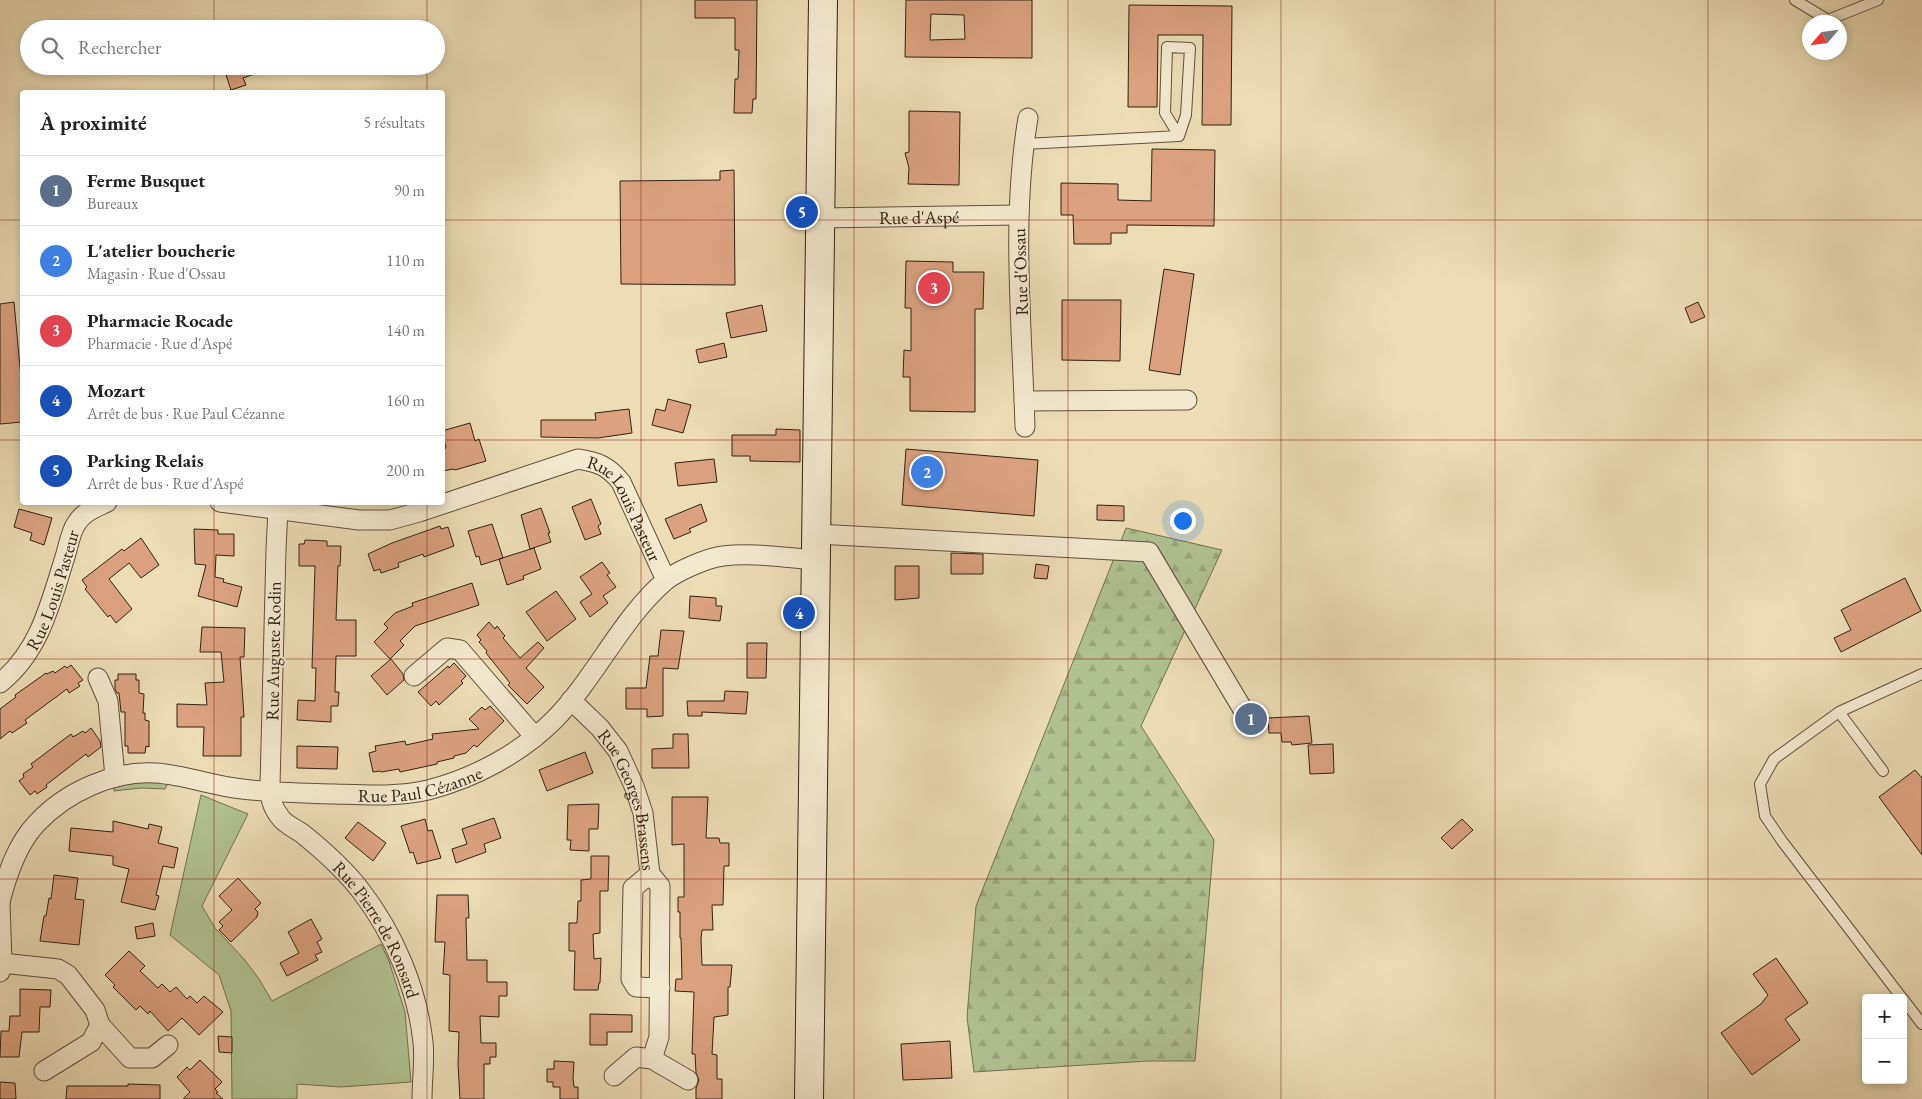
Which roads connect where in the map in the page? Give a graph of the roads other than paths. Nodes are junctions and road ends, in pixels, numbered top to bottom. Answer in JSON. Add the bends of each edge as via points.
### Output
{"nodes":[{"id":1,"x":823,"y":0,"type":"edge"},
{"id":2,"x":1795,"y":0,"type":"edge"},
{"id":3,"x":1878,"y":0,"type":"edge"},
{"id":4,"x":1028,"y":118,"type":"dead end"},
{"id":5,"x":1179,"y":136,"type":"junction"},
{"id":6,"x":1024,"y":144,"type":"junction"},
{"id":7,"x":1018,"y":215,"type":"junction"},
{"id":8,"x":820,"y":218,"type":"junction"},
{"id":9,"x":1187,"y":400,"type":"dead end"},
{"id":10,"x":1024,"y":401,"type":"junction"},
{"id":11,"x":1024,"y":427,"type":"dead end"},
{"id":12,"x":445,"y":504,"type":"edge"},
{"id":13,"x":100,"y":505,"type":"edge"},
{"id":14,"x":245,"y":505,"type":"edge"},
{"id":15,"x":441,"y":505,"type":"edge"},
{"id":16,"x":278,"y":509,"type":"junction"},
{"id":17,"x":816,"y":547,"type":"junction"},
{"id":18,"x":666,"y":580,"type":"junction"},
{"id":19,"x":1922,"y":674,"type":"edge"},
{"id":20,"x":414,"y":676,"type":"dead end"},
{"id":21,"x":98,"y":678,"type":"dead end"},
{"id":22,"x":0,"y":682,"type":"edge"},
{"id":23,"x":571,"y":700,"type":"junction"},
{"id":24,"x":1242,"y":708,"type":"dead end"},
{"id":25,"x":1839,"y":712,"type":"junction"},
{"id":26,"x":535,"y":737,"type":"junction"},
{"id":27,"x":1882,"y":771,"type":"dead end"},
{"id":28,"x":115,"y":777,"type":"junction"},
{"id":29,"x":270,"y":793,"type":"junction"},
{"id":30,"x":650,"y":874,"type":"junction"},
{"id":31,"x":0,"y":902,"type":"edge"},
{"id":32,"x":1,"y":967,"type":"edge"},
{"id":33,"x":660,"y":988,"type":"junction"},
{"id":34,"x":1899,"y":994,"type":"edge"},
{"id":35,"x":1907,"y":1004,"type":"edge"},
{"id":36,"x":1922,"y":1024,"type":"edge"},
{"id":37,"x":100,"y":1025,"type":"junction"},
{"id":38,"x":168,"y":1045,"type":"dead end"},
{"id":39,"x":652,"y":1059,"type":"junction"},
{"id":40,"x":44,"y":1071,"type":"dead end"},
{"id":41,"x":614,"y":1076,"type":"dead end"},
{"id":42,"x":688,"y":1080,"type":"dead end"},
{"id":43,"x":422,"y":1099,"type":"edge"},
{"id":44,"x":809,"y":1099,"type":"edge"}],
"edges":[{"from":1,"to":8,"type":"main road"},
{"from":2,"to":3,"type":"lane","via":[[1828,20]]},
{"from":4,"to":6,"type":"street","name":"Rue d'Ossau"},
{"from":5,"to":5,"type":"lane","via":[[1186,115],[1190,48],[1167,47],[1165,113]]},
{"from":5,"to":6,"type":"lane"},
{"from":6,"to":7,"type":"street","name":"Rue d'Ossau"},
{"from":7,"to":8,"type":"street","name":"Rue d'Aspé"},
{"from":7,"to":10,"type":"street","name":"Rue d'Ossau"},
{"from":8,"to":17,"type":"main road"},
{"from":9,"to":10,"type":"street"},
{"from":10,"to":11,"type":"street","name":"Rue d'Ossau"},
{"from":12,"to":18,"type":"street","name":"Rue Louis Pasteur","via":[[578,459],[594,461],[611,470],[622,482]]},
{"from":13,"to":22,"type":"street","name":"Rue Louis Pasteur","via":[[88,510],[76,524],[44,623],[33,646]]},
{"from":14,"to":16,"type":"street","name":"Rue Louis Pasteur"},
{"from":15,"to":16,"type":"street","name":"Rue Louis Pasteur","via":[[390,520],[359,520]]},
{"from":16,"to":29,"type":"street","name":"Rue Auguste Rodin"},
{"from":17,"to":18,"type":"street","name":"Rue Paul Cézanne","via":[[722,556],[693,565]]},
{"from":17,"to":24,"type":"street","name":"Rue Paul Cézanne","via":[[1149,552]]},
{"from":17,"to":44,"type":"main road"},
{"from":18,"to":23,"type":"street","name":"Rue Paul Cézanne","via":[[640,607]]},
{"from":19,"to":25,"type":"lane"},
{"from":20,"to":26,"type":"street","via":[[448,648],[460,650]]},
{"from":21,"to":28,"type":"street","via":[[108,701]]},
{"from":23,"to":26,"type":"street","name":"Rue Paul Cézanne"},
{"from":23,"to":30,"type":"street","name":"Rue Georges Brassens","via":[[618,751],[634,786],[643,813]]},
{"from":25,"to":27,"type":"lane"},
{"from":25,"to":34,"type":"lane","via":[[1774,759],[1760,784],[1766,816]]},
{"from":26,"to":29,"type":"street","name":"Rue Paul Cézanne","via":[[503,759],[466,778],[426,790],[390,794]]},
{"from":28,"to":29,"type":"street","name":"Rue Paul Cézanne","via":[[153,772]]},
{"from":28,"to":31,"type":"street","name":"Rue Paul Cézanne","via":[[82,789],[57,804],[36,824],[20,847],[6,877]]},
{"from":29,"to":43,"type":"street","name":"Rue Pierre de Ronsard","via":[[281,819],[327,854],[362,891],[403,963],[417,1008],[423,1043]]},
{"from":30,"to":33,"type":"street","name":"Rue Georges Brassens","via":[[660,886]]},
{"from":30,"to":33,"type":"street","via":[[633,888],[631,979],[636,987]]},
{"from":31,"to":32,"type":"street","name":"Rue Paul Cézanne"},
{"from":32,"to":37,"type":"street","via":[[58,970],[68,976],[95,1010]]},
{"from":33,"to":39,"type":"street","name":"Rue Georges Brassens","via":[[659,1037]]},
{"from":35,"to":36,"type":"lane"},
{"from":37,"to":38,"type":"street","via":[[130,1058],[152,1058]]},
{"from":37,"to":40,"type":"street","via":[[91,1042]]},
{"from":39,"to":41,"type":"street","via":[[636,1057]]},
{"from":39,"to":42,"type":"street"}]}
